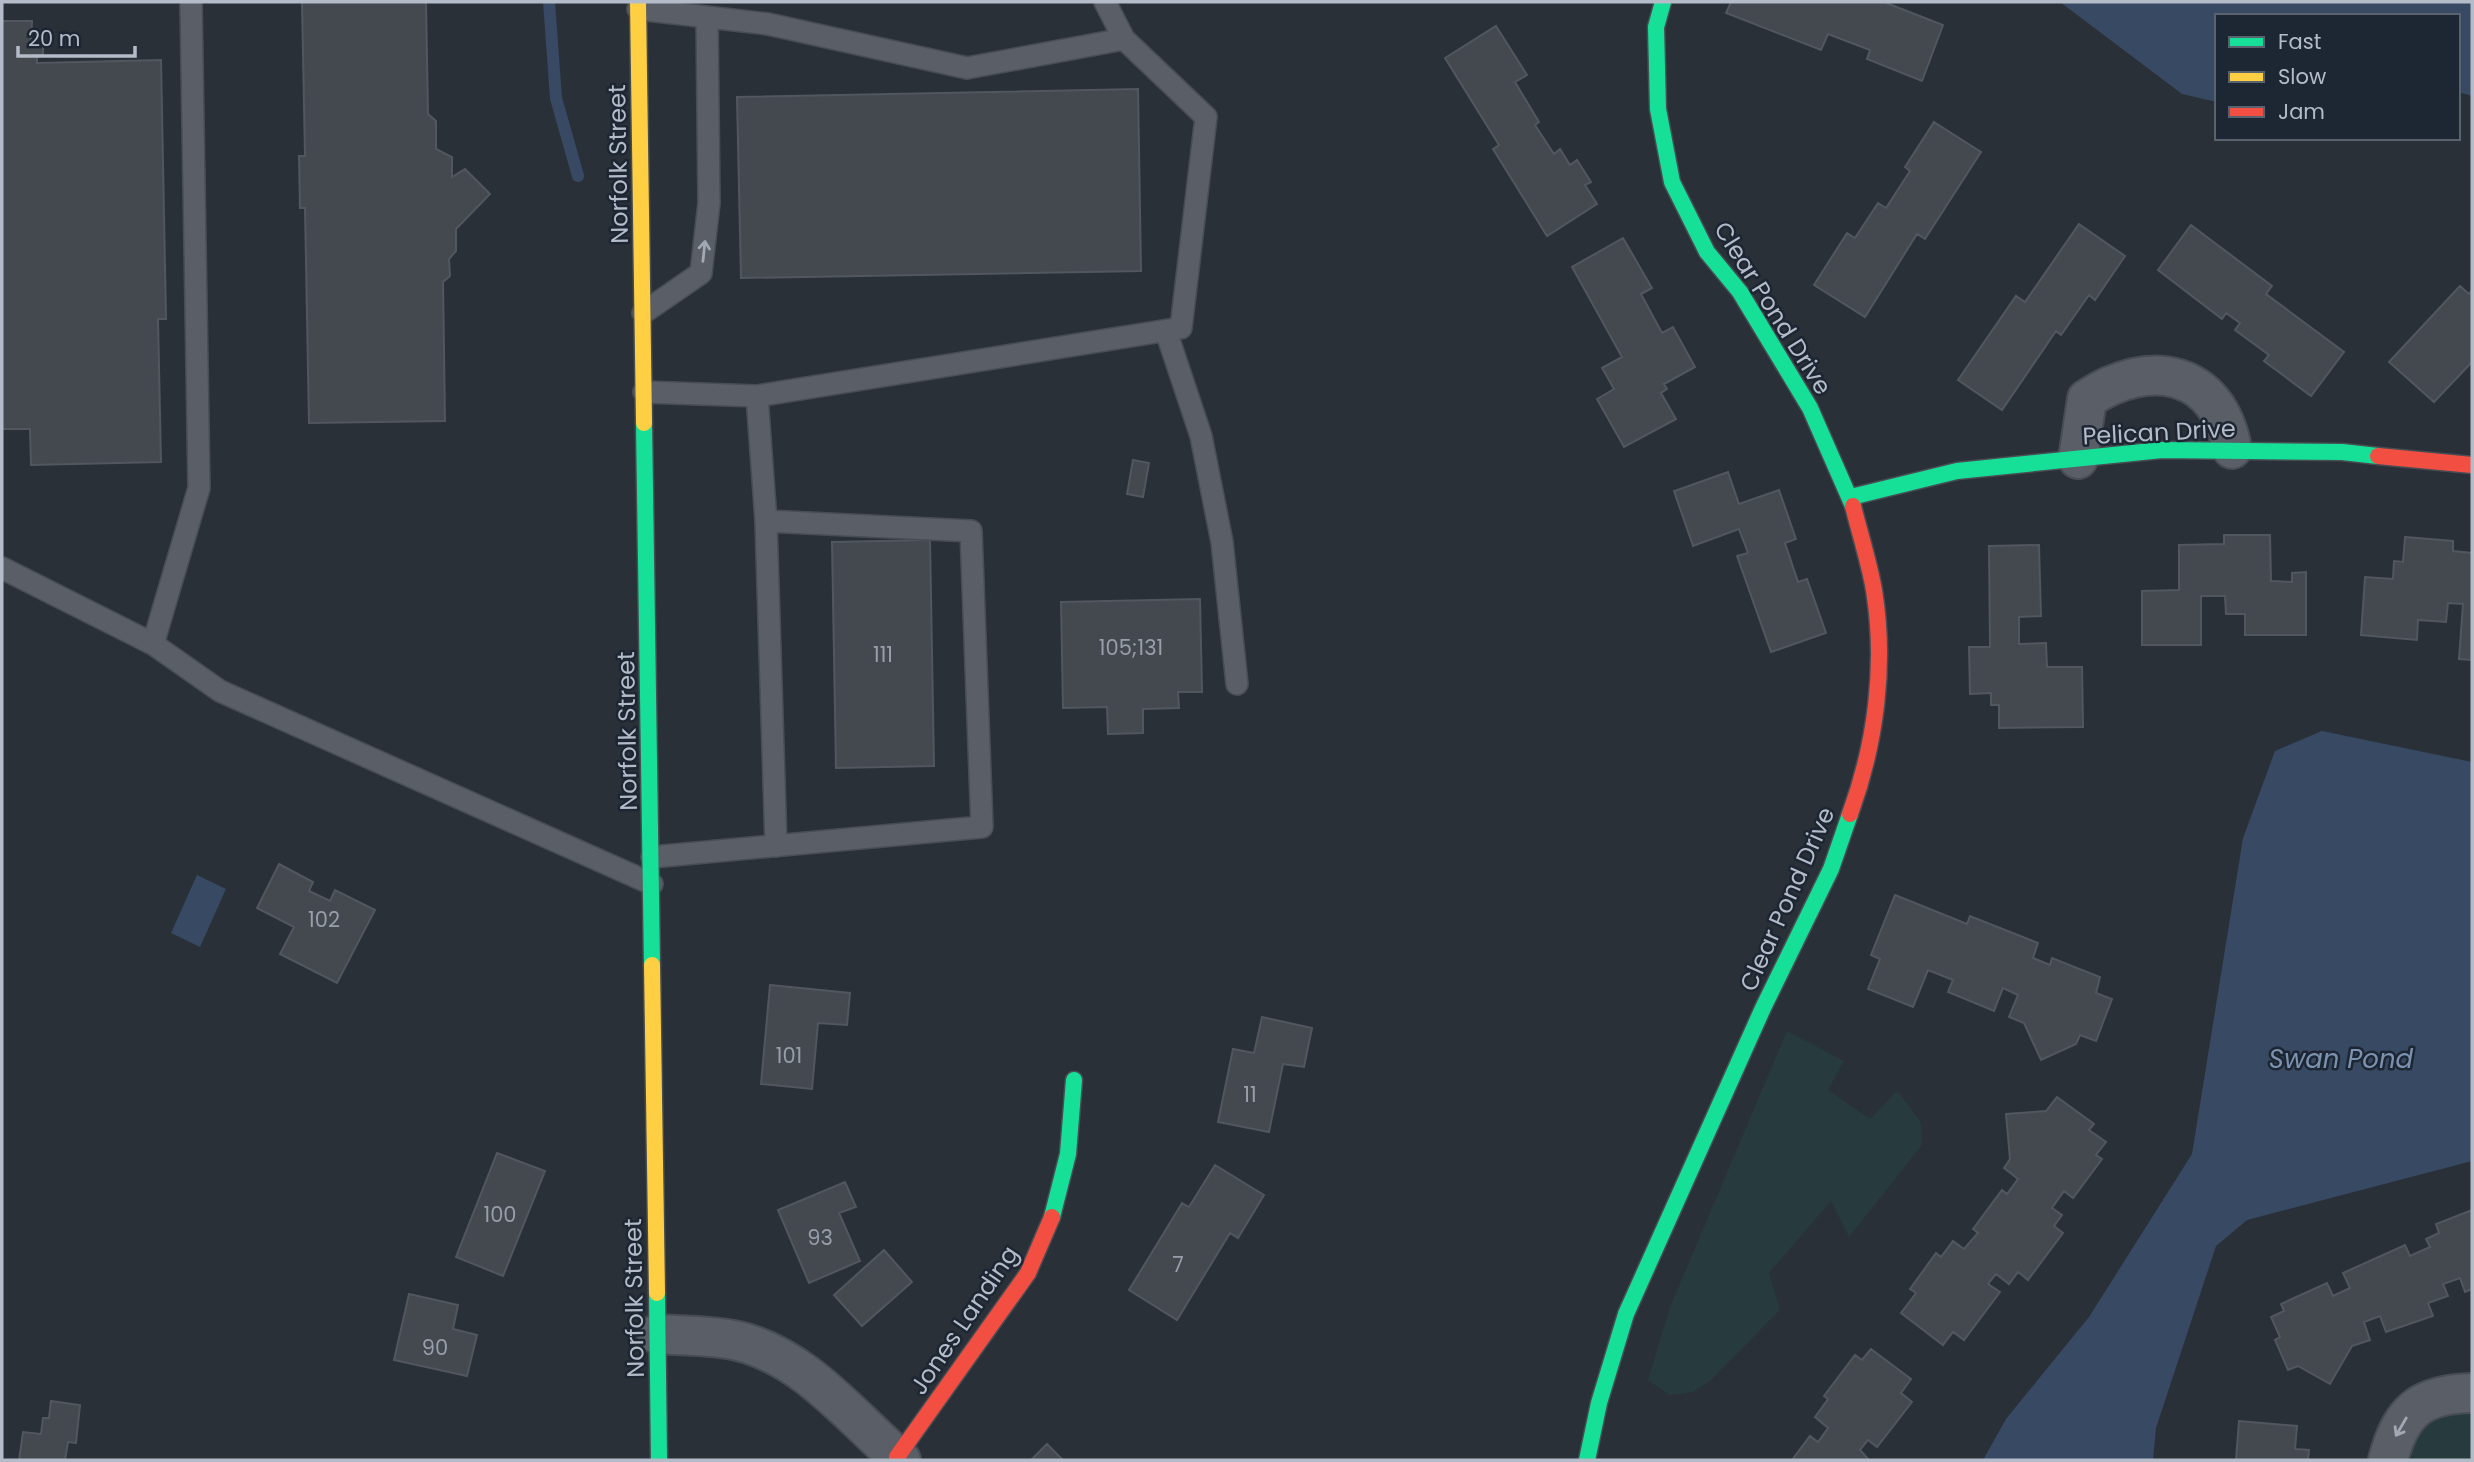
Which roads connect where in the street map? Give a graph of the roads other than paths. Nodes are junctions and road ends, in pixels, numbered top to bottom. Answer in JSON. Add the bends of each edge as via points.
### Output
{"nodes":[{"id":1,"x":191,"y":2,"type":"edge"},
{"id":2,"x":1105,"y":2,"type":"edge"},
{"id":3,"x":1663,"y":2,"type":"edge"},
{"id":4,"x":638,"y":5,"type":"edge"},
{"id":5,"x":706,"y":17,"type":"junction"},
{"id":6,"x":1125,"y":39,"type":"junction"},
{"id":7,"x":643,"y":313,"type":"junction"},
{"id":8,"x":1166,"y":331,"type":"junction"},
{"id":9,"x":644,"y":392,"type":"junction"},
{"id":10,"x":757,"y":396,"type":"junction"},
{"id":11,"x":2232,"y":449,"type":"junction"},
{"id":12,"x":2078,"y":458,"type":"junction"},
{"id":13,"x":2472,"y":465,"type":"edge"},
{"id":14,"x":1851,"y":497,"type":"junction"},
{"id":15,"x":766,"y":521,"type":"junction"},
{"id":16,"x":2,"y":568,"type":"edge"},
{"id":17,"x":153,"y":644,"type":"junction"},
{"id":18,"x":1237,"y":684,"type":"dead end"},
{"id":19,"x":776,"y":846,"type":"junction"},
{"id":20,"x":652,"y":857,"type":"junction"},
{"id":21,"x":652,"y":884,"type":"junction"},
{"id":22,"x":1074,"y":1080,"type":"dead end"},
{"id":23,"x":657,"y":1334,"type":"junction"},
{"id":24,"x":2472,"y":1393,"type":"edge"},
{"id":25,"x":899,"y":1458,"type":"edge"},
{"id":26,"x":659,"y":1460,"type":"edge"},
{"id":27,"x":1587,"y":1460,"type":"edge"},
{"id":28,"x":2388,"y":1460,"type":"edge"}],
"edges":[{"from":1,"to":17,"type":"lane","via":[[199,488]]},
{"from":2,"to":6,"type":"lane"},
{"from":3,"to":14,"type":"street","name":"Clear Pond Drive","via":[[1656,27],[1658,108],[1672,181],[1707,252],[1740,292],[1810,408]]},
{"from":4,"to":5,"type":"lane"},
{"from":4,"to":7,"type":"street","name":"Norfolk Street"},
{"from":5,"to":6,"type":"lane","via":[[768,24],[967,68]]},
{"from":7,"to":5,"type":"lane","one_way":true,"via":[[701,273],[709,202]]},
{"from":6,"to":8,"type":"lane","via":[[1206,117],[1181,328]]},
{"from":7,"to":9,"type":"street","name":"Norfolk Street"},
{"from":8,"to":10,"type":"lane"},
{"from":8,"to":18,"type":"lane","via":[[1201,436],[1222,542]]},
{"from":9,"to":10,"type":"lane"},
{"from":9,"to":20,"type":"street","name":"Norfolk Street"},
{"from":10,"to":15,"type":"lane"},
{"from":11,"to":12,"type":"street","name":"Pelican Drive"},
{"from":11,"to":12,"type":"street","via":[[2228,424],[2218,406],[2186,379],[2143,375],[2111,383],[2087,399]]},
{"from":11,"to":13,"type":"street","name":"Pelican Drive","via":[[2342,452]]},
{"from":12,"to":14,"type":"street","name":"Pelican Drive","via":[[1957,471]]},
{"from":14,"to":27,"type":"street","name":"Clear Pond Drive","via":[[1874,591],[1880,685],[1862,782],[1831,869],[1763,1008],[1626,1314]]},
{"from":15,"to":19,"type":"lane"},
{"from":15,"to":19,"type":"lane","via":[[971,531],[982,827]]},
{"from":16,"to":17,"type":"lane"},
{"from":17,"to":21,"type":"lane","via":[[220,691]]},
{"from":19,"to":20,"type":"lane"},
{"from":20,"to":21,"type":"street","name":"Norfolk Street"},
{"from":21,"to":23,"type":"street","name":"Norfolk Street"},
{"from":22,"to":25,"type":"street","name":"Jones Landing","via":[[1068,1154],[1043,1242],[1028,1273]]},
{"from":23,"to":25,"type":"street","via":[[737,1341],[779,1355]]},
{"from":23,"to":26,"type":"street","name":"Norfolk Street"},
{"from":24,"to":28,"type":"street","one_way":true,"via":[[2448,1394],[2412,1408],[2396,1432]]}]}
